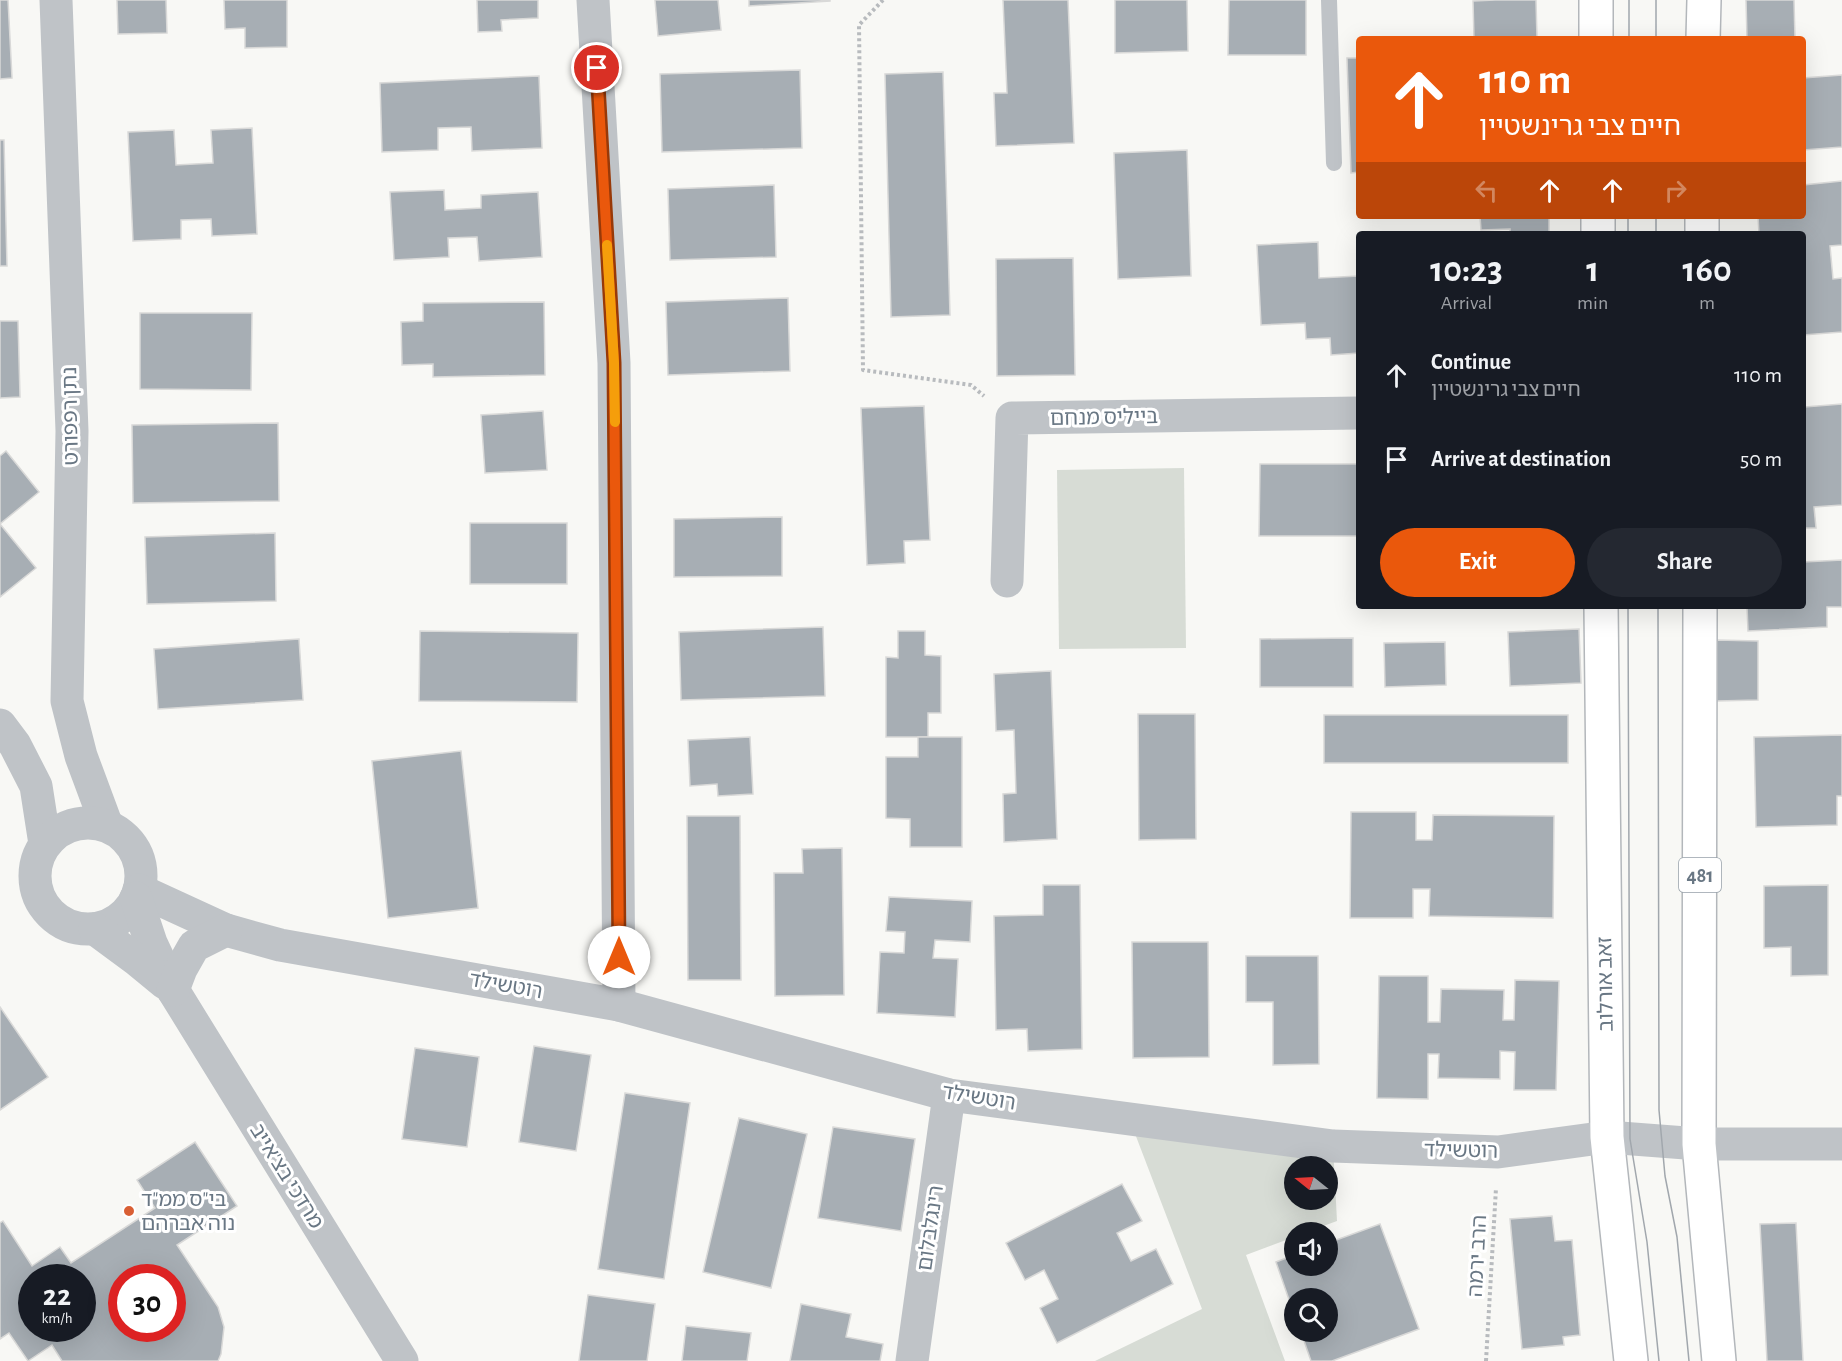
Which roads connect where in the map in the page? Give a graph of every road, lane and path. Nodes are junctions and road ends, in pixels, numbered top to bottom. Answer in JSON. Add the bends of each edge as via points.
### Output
{"nodes":[{"id":1,"x":56,"y":0,"type":"edge"},
{"id":2,"x":593,"y":0,"type":"edge"},
{"id":3,"x":883,"y":0,"type":"edge"},
{"id":4,"x":1329,"y":0,"type":"edge"},
{"id":5,"x":1596,"y":0,"type":"edge"},
{"id":6,"x":1704,"y":0,"type":"edge"},
{"id":7,"x":1596,"y":36,"type":"edge"},
{"id":8,"x":1703,"y":36,"type":"edge"},
{"id":9,"x":1334,"y":163,"type":"dead end"},
{"id":10,"x":1356,"y":413,"type":"edge"},
{"id":11,"x":1012,"y":418,"type":"junction"},
{"id":12,"x":1007,"y":581,"type":"dead end"},
{"id":13,"x":1601,"y":609,"type":"edge"},
{"id":14,"x":1700,"y":609,"type":"edge"},
{"id":15,"x":0,"y":725,"type":"edge"},
{"id":16,"x":108,"y":826,"type":"junction"},
{"id":17,"x":45,"y":844,"type":"junction"},
{"id":18,"x":137,"y":894,"type":"junction"},
{"id":19,"x":94,"y":929,"type":"junction"},
{"id":20,"x":226,"y":930,"type":"junction"},
{"id":21,"x":173,"y":990,"type":"junction"},
{"id":22,"x":619,"y":1005,"type":"junction"},
{"id":23,"x":949,"y":1095,"type":"junction"},
{"id":24,"x":1607,"y":1137,"type":"junction"},
{"id":25,"x":1699,"y":1144,"type":"junction"},
{"id":26,"x":1842,"y":1144,"type":"edge"},
{"id":27,"x":1498,"y":1152,"type":"junction"},
{"id":28,"x":402,"y":1361,"type":"edge"},
{"id":29,"x":912,"y":1361,"type":"edge"},
{"id":30,"x":1486,"y":1361,"type":"edge"},
{"id":31,"x":1631,"y":1361,"type":"edge"},
{"id":32,"x":1719,"y":1361,"type":"edge"}],
"edges":[{"from":1,"to":16,"type":"street","name":"נתן רפפורט","via":[[72,431],[67,701],[81,756]]},
{"from":2,"to":22,"type":"street","via":[[614,363]]},
{"from":3,"to":11,"type":"path","via":[[859,25],[862,370],[971,385]]},
{"from":4,"to":9,"type":"lane"},
{"from":5,"to":7,"type":"main road"},
{"from":6,"to":8,"type":"main road"},
{"from":10,"to":11,"type":"street","name":"בייליס מנחם"},
{"from":11,"to":12,"type":"street"},
{"from":13,"to":24,"type":"main road","name":"זאב אורלוב"},
{"from":14,"to":25,"type":"main road","number":"481"},
{"from":15,"to":17,"type":"street","via":[[36,786]]},
{"from":16,"to":17,"type":"street","via":[[80,823],[55,834]]},
{"from":16,"to":18,"type":"street","via":[[128,841],[135,852],[141,877]]},
{"from":17,"to":19,"type":"street","via":[[35,869],[42,903],[67,925]]},
{"from":18,"to":19,"type":"street","via":[[126,913],[112,924]]},
{"from":18,"to":20,"type":"street","name":"רוטשילד"},
{"from":18,"to":21,"type":"street","via":[[151,943]]},
{"from":19,"to":21,"type":"street"},
{"from":20,"to":21,"type":"street","via":[[194,946]]},
{"from":20,"to":22,"type":"street","name":"רוטשילד","via":[[280,945]]},
{"from":21,"to":28,"type":"street","name":"מרדכי בצ'אייב"},
{"from":22,"to":23,"type":"street","name":"רוטשילד"},
{"from":23,"to":27,"type":"street","name":"רוטשילד","via":[[1333,1146]]},
{"from":23,"to":29,"type":"street","name":"רינגלבלום"},
{"from":24,"to":25,"type":"street","name":"רוטשילד"},
{"from":24,"to":27,"type":"street","name":"רוטשילד"},
{"from":24,"to":31,"type":"main road","name":"זאב אורלוב"},
{"from":25,"to":26,"type":"street","name":"רוטשילד"},
{"from":25,"to":32,"type":"main road","number":"481"},
{"from":27,"to":30,"type":"path","name":"הרב ירמה"}]}
